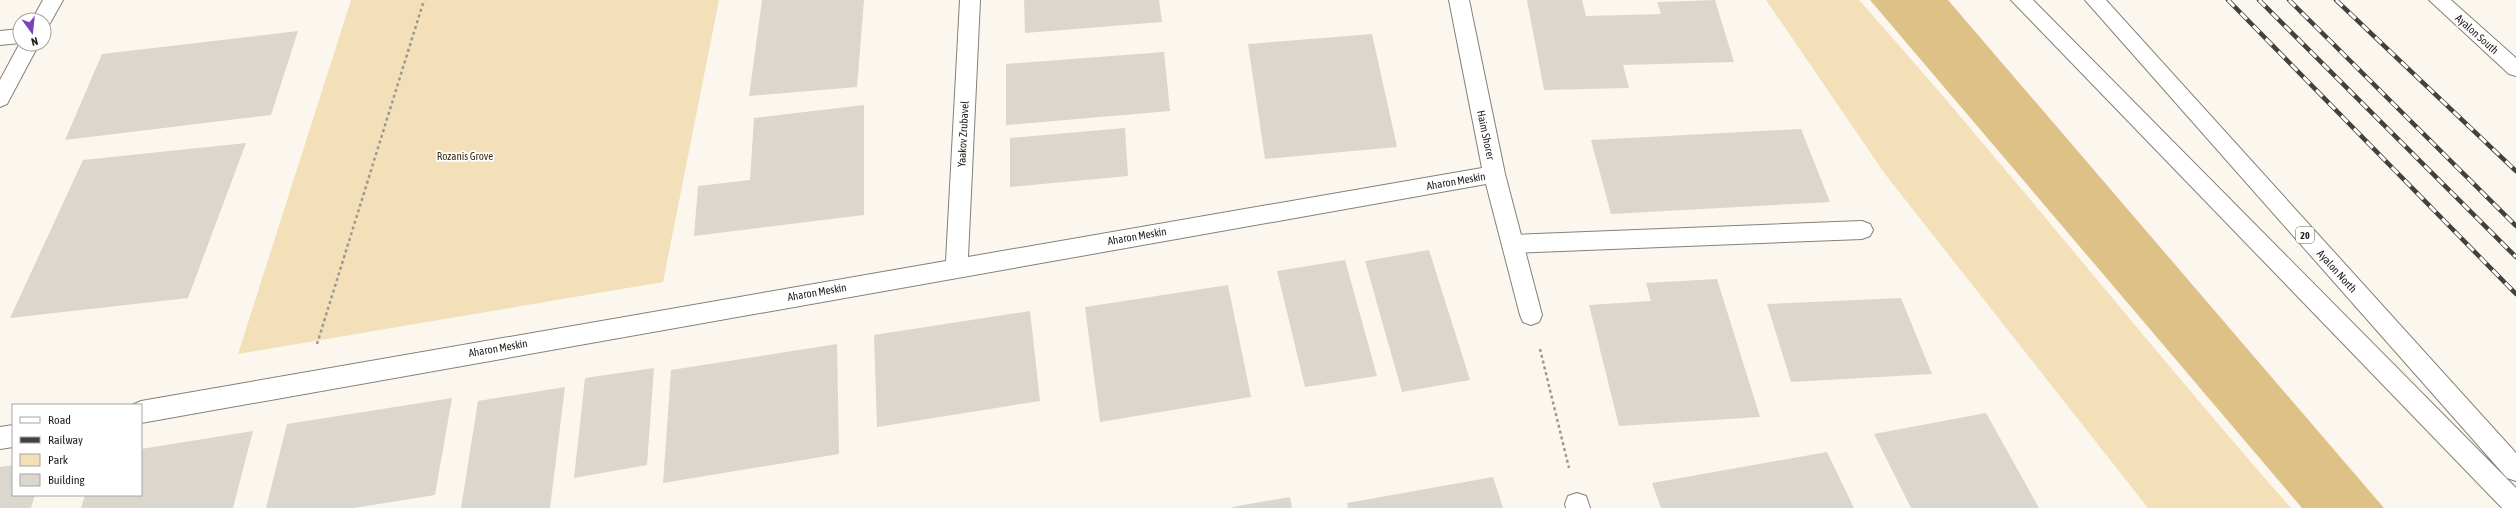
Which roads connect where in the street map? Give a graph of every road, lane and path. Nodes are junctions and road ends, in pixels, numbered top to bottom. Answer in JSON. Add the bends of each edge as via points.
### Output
{"nodes":[{"id":1,"x":53,"y":0,"type":"edge"},
{"id":2,"x":424,"y":0,"type":"edge"},
{"id":3,"x":970,"y":0,"type":"edge"},
{"id":4,"x":1459,"y":0,"type":"edge"},
{"id":5,"x":2021,"y":0,"type":"edge"},
{"id":6,"x":2095,"y":0,"type":"edge"},
{"id":7,"x":2438,"y":0,"type":"edge"},
{"id":8,"x":46,"y":12,"type":"edge"},
{"id":9,"x":12,"y":37,"type":"edge"},
{"id":10,"x":0,"y":38,"type":"edge"},
{"id":11,"x":25,"y":52,"type":"edge"},
{"id":12,"x":2516,"y":69,"type":"edge"},
{"id":13,"x":0,"y":99,"type":"edge"},
{"id":14,"x":1494,"y":174,"type":"junction"},
{"id":15,"x":1862,"y":230,"type":"dead end"},
{"id":16,"x":1513,"y":244,"type":"junction"},
{"id":17,"x":957,"y":267,"type":"junction"},
{"id":18,"x":1532,"y":315,"type":"joint"},
{"id":19,"x":305,"y":382,"type":"junction"},
{"id":20,"x":142,"y":412,"type":"edge"},
{"id":21,"x":12,"y":436,"type":"edge"},
{"id":22,"x":0,"y":438,"type":"edge"},
{"id":23,"x":2516,"y":470,"type":"edge"},
{"id":24,"x":2516,"y":505,"type":"edge"},
{"id":25,"x":1578,"y":506,"type":"edge"}],
"edges":[{"from":1,"to":8,"type":"main road"},
{"from":2,"to":19,"type":"path"},
{"from":3,"to":17,"type":"main road","name":"Yaakov Zrubavel"},
{"from":4,"to":14,"type":"main road","name":"Haim Shorer"},
{"from":5,"to":24,"type":"main road"},
{"from":6,"to":23,"type":"main road","name":"Ayalon North","number":"20"},
{"from":7,"to":12,"type":"main road","name":"Ayalon South"},
{"from":9,"to":10,"type":"main road"},
{"from":11,"to":13,"type":"main road"},
{"from":14,"to":16,"type":"main road","name":"Haim Shorer"},
{"from":14,"to":17,"type":"main road","name":"Aharon Meskin"},
{"from":15,"to":16,"type":"main road"},
{"from":16,"to":18,"type":"main road","name":"Haim Shorer"},
{"from":17,"to":19,"type":"main road","name":"Aharon Meskin"},
{"from":18,"to":25,"type":"path"},
{"from":19,"to":20,"type":"main road","name":"Aharon Meskin"},
{"from":21,"to":22,"type":"main road"}]}
